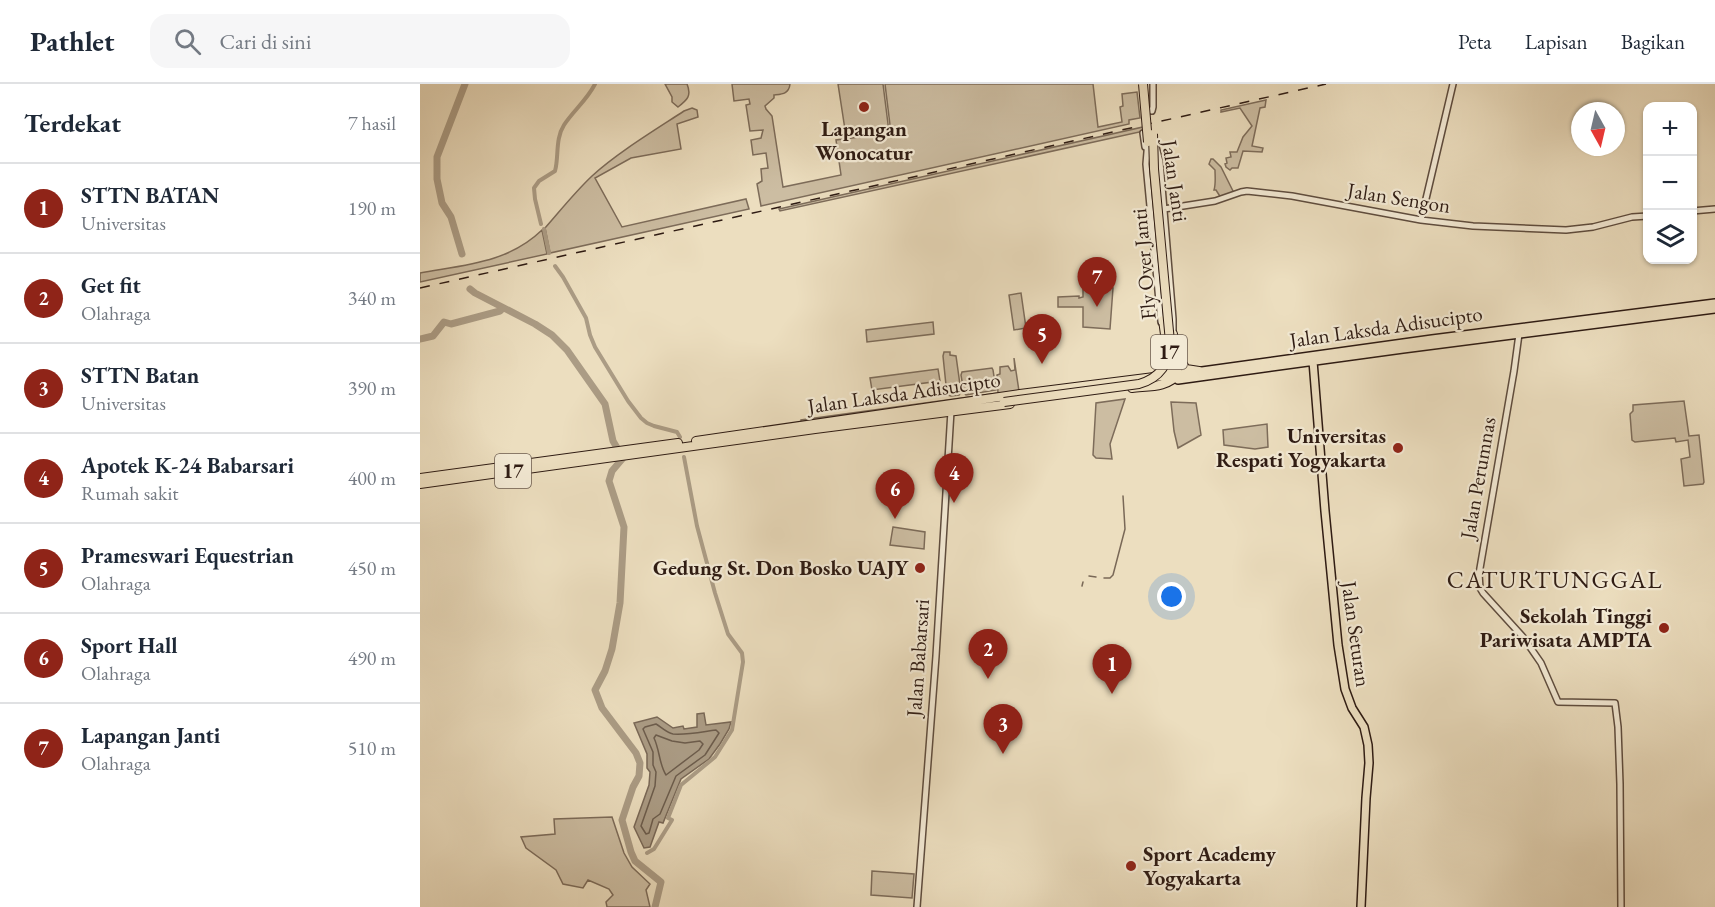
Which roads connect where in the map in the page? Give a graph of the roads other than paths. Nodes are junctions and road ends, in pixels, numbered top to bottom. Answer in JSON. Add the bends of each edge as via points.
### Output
{"nodes":[{"id":1,"x":1453,"y":84,"type":"edge"},
{"id":2,"x":1141,"y":86,"type":"edge"},
{"id":3,"x":1151,"y":86,"type":"edge"},
{"id":4,"x":1143,"y":133,"type":"dead end"},
{"id":5,"x":1153,"y":134,"type":"junction"},
{"id":6,"x":1160,"y":162,"type":"junction"},
{"id":7,"x":1146,"y":164,"type":"junction"},
{"id":8,"x":1164,"y":209,"type":"junction"},
{"id":9,"x":1715,"y":209,"type":"edge"},
{"id":10,"x":1697,"y":211,"type":"edge"},
{"id":11,"x":1643,"y":216,"type":"edge"},
{"id":12,"x":1420,"y":220,"type":"junction"},
{"id":13,"x":1167,"y":250,"type":"junction"},
{"id":14,"x":1154,"y":251,"type":"junction"},
{"id":15,"x":1715,"y":303,"type":"edge"},
{"id":16,"x":1715,"y":309,"type":"edge"},
{"id":17,"x":1167,"y":320,"type":"junction"},
{"id":18,"x":1169,"y":334,"type":"junction"},
{"id":19,"x":1519,"y":334,"type":"junction"},
{"id":20,"x":1170,"y":347,"type":"junction"},
{"id":21,"x":1398,"y":347,"type":"junction"},
{"id":22,"x":1313,"y":361,"type":"junction"},
{"id":23,"x":1253,"y":367,"type":"junction"},
{"id":24,"x":1199,"y":371,"type":"junction"},
{"id":25,"x":1233,"y":373,"type":"junction"},
{"id":26,"x":1147,"y":379,"type":"junction"},
{"id":27,"x":1172,"y":379,"type":"junction"},
{"id":28,"x":1101,"y":388,"type":"junction"},
{"id":29,"x":965,"y":409,"type":"junction"},
{"id":30,"x":951,"y":411,"type":"junction"},
{"id":31,"x":632,"y":453,"type":"junction"},
{"id":32,"x":605,"y":456,"type":"junction"},
{"id":33,"x":420,"y":478,"type":"edge"},
{"id":34,"x":420,"y":484,"type":"edge"},
{"id":35,"x":917,"y":907,"type":"edge"},
{"id":36,"x":1360,"y":907,"type":"edge"},
{"id":37,"x":1621,"y":907,"type":"edge"}],
"edges":[{"from":1,"to":12,"type":"street"},
{"from":2,"to":3,"type":"street","via":[[1148,94]]},
{"from":2,"to":3,"type":"street","name":"Jalan Janti","via":[[1150,112]]},
{"from":2,"to":17,"type":"highway","number":"17","bridge":true},
{"from":3,"to":5,"type":"highway","number":"17"},
{"from":4,"to":7,"type":"street"},
{"from":5,"to":17,"type":"highway","number":"17","bridge":true},
{"from":5,"to":29,"type":"highway","name":"Fly Over Janti","number":"17","bridge":true,"via":[[1170,342],[1165,366],[1155,377],[1139,384]]},
{"from":6,"to":7,"type":"street","via":[[1152,158]]},
{"from":6,"to":7,"type":"street","name":"Jalan Janti","via":[[1152,131]]},
{"from":6,"to":8,"type":"street","name":"Jalan Janti"},
{"from":7,"to":14,"type":"street","name":"Jalan Janti"},
{"from":8,"to":12,"type":"street","name":"Jalan Sengon","via":[[1247,191]]},
{"from":8,"to":13,"type":"street","name":"Jalan Janti"},
{"from":9,"to":10,"type":"street"},
{"from":11,"to":12,"type":"street","name":"Jalan Sengon","via":[[1566,230]]},
{"from":13,"to":14,"type":"street"},
{"from":13,"to":18,"type":"street","name":"Jalan Janti","via":[[1173,319]]},
{"from":14,"to":18,"type":"street","name":"Jalan Janti","via":[[1161,320]]},
{"from":15,"to":21,"type":"main road","name":"Jalan Laksda Adisucipto"},
{"from":16,"to":19,"type":"main road","name":"Jalan Laksda Adisucipto"},
{"from":17,"to":18,"type":"highway","number":"17"},
{"from":18,"to":20,"type":"highway","number":"17"},
{"from":19,"to":21,"type":"main road","name":"Jalan Laksda Adisucipto"},
{"from":19,"to":37,"type":"street","name":"Jalan Perumnas","via":[[1479,574],[1480,588],[1541,663],[1558,702],[1615,703]]},
{"from":20,"to":24,"type":"highway","via":[[1184,367]]},
{"from":20,"to":26,"type":"highway","number":"17","via":[[1161,365]]},
{"from":20,"to":27,"type":"highway","number":"17"},
{"from":21,"to":22,"type":"main road","name":"Jalan Laksda Adisucipto"},
{"from":21,"to":23,"type":"main road","name":"Jalan Laksda Adisucipto"},
{"from":22,"to":23,"type":"main road","name":"Jalan Laksda Adisucipto"},
{"from":22,"to":36,"type":"main road","name":"Jalan Seturan","via":[[1338,645],[1345,689],[1364,727],[1368,745]]},
{"from":23,"to":24,"type":"main road","name":"Jalan Laksda Adisucipto"},
{"from":23,"to":25,"type":"main road","name":"Jalan Laksda Adisucipto"},
{"from":24,"to":27,"type":"main road","name":"Jalan Laksda Adisucipto"},
{"from":25,"to":27,"type":"main road","name":"Jalan Laksda Adisucipto"},
{"from":25,"to":27,"type":"main road","name":"Jalan Laksda Adisucipto"},
{"from":26,"to":27,"type":"highway","name":"Jalan Laksda Adisucipto","number":"17"},
{"from":26,"to":28,"type":"highway","name":"Jalan Laksda Adisucipto","number":"17"},
{"from":27,"to":28,"type":"highway","name":"Jalan Laksda Adisucipto","number":"17"},
{"from":28,"to":29,"type":"highway","name":"Jalan Laksda Adisucipto","number":"17"},
{"from":28,"to":31,"type":"highway","name":"Jalan Laksda Adisucipto","number":"17"},
{"from":29,"to":30,"type":"highway","name":"Jalan Laksda Adisucipto","number":"17"},
{"from":30,"to":31,"type":"highway","name":"Jalan Laksda Adisucipto","number":"17"},
{"from":30,"to":35,"type":"street","name":"Jalan Babarsari"},
{"from":31,"to":32,"type":"highway","name":"Jalan Laksda Adisucipto","number":"17"},
{"from":32,"to":33,"type":"highway","name":"Jalan Laksda Adisucipto","number":"17"},
{"from":32,"to":34,"type":"highway","name":"Jalan Laksda Adisucipto","number":"17"}]}
